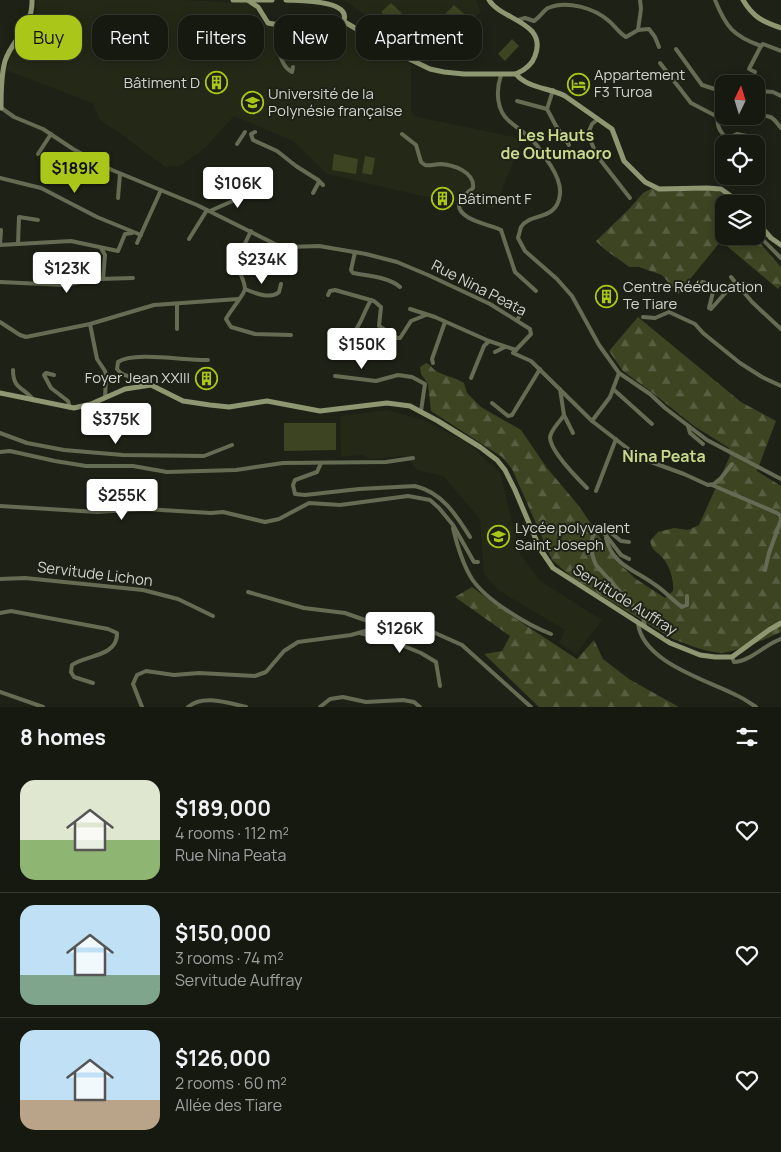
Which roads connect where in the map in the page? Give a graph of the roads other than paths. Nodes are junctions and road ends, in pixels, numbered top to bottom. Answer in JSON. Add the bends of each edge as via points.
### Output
{"nodes":[{"id":1,"x":32,"y":0,"type":"edge"},
{"id":2,"x":233,"y":0,"type":"edge"},
{"id":3,"x":249,"y":0,"type":"edge"},
{"id":4,"x":272,"y":0,"type":"edge"},
{"id":5,"x":286,"y":0,"type":"edge"},
{"id":6,"x":489,"y":0,"type":"edge"},
{"id":7,"x":640,"y":0,"type":"edge"},
{"id":8,"x":716,"y":0,"type":"edge"},
{"id":9,"x":742,"y":0,"type":"edge"},
{"id":10,"x":268,"y":1,"type":"edge"},
{"id":11,"x":261,"y":12,"type":"junction"},
{"id":12,"x":344,"y":15,"type":"edge"},
{"id":13,"x":518,"y":20,"type":"junction"},
{"id":14,"x":346,"y":22,"type":"edge"},
{"id":15,"x":274,"y":24,"type":"edge"},
{"id":16,"x":781,"y":28,"type":"edge"},
{"id":17,"x":638,"y":30,"type":"junction"},
{"id":18,"x":761,"y":46,"type":"junction"},
{"id":19,"x":659,"y":47,"type":"dead end"},
{"id":20,"x":676,"y":49,"type":"dead end"},
{"id":21,"x":781,"y":51,"type":"edge"},
{"id":22,"x":282,"y":60,"type":"edge"},
{"id":23,"x":660,"y":63,"type":"dead end"},
{"id":24,"x":293,"y":66,"type":"dead end"},
{"id":25,"x":755,"y":72,"type":"dead end"},
{"id":26,"x":516,"y":74,"type":"junction"},
{"id":27,"x":501,"y":75,"type":"junction"},
{"id":28,"x":715,"y":89,"type":"edge"},
{"id":29,"x":553,"y":90,"type":"junction"},
{"id":30,"x":1,"y":91,"type":"edge"},
{"id":31,"x":765,"y":92,"type":"edge"},
{"id":32,"x":781,"y":96,"type":"edge"},
{"id":33,"x":517,"y":101,"type":"dead end"},
{"id":34,"x":1,"y":108,"type":"edge"},
{"id":35,"x":547,"y":108,"type":"junction"},
{"id":36,"x":715,"y":115,"type":"edge"},
{"id":37,"x":765,"y":116,"type":"edge"},
{"id":38,"x":598,"y":119,"type":"junction"},
{"id":39,"x":717,"y":125,"type":"edge"},
{"id":40,"x":781,"y":128,"type":"edge"},
{"id":41,"x":245,"y":132,"type":"dead end"},
{"id":42,"x":255,"y":132,"type":"dead end"},
{"id":43,"x":51,"y":134,"type":"junction"},
{"id":44,"x":402,"y":134,"type":"dead end"},
{"id":45,"x":725,"y":135,"type":"edge"},
{"id":46,"x":237,"y":144,"type":"dead end"},
{"id":47,"x":569,"y":145,"type":"dead end"},
{"id":48,"x":38,"y":154,"type":"dead end"},
{"id":49,"x":120,"y":174,"type":"junction"},
{"id":50,"x":0,"y":178,"type":"edge"},
{"id":51,"x":318,"y":180,"type":"junction"},
{"id":52,"x":248,"y":184,"type":"dead end"},
{"id":53,"x":323,"y":185,"type":"dead end"},
{"id":54,"x":161,"y":190,"type":"junction"},
{"id":55,"x":313,"y":193,"type":"dead end"},
{"id":56,"x":729,"y":195,"type":"edge"},
{"id":57,"x":118,"y":198,"type":"dead end"},
{"id":58,"x":630,"y":198,"type":"dead end"},
{"id":59,"x":208,"y":210,"type":"junction"},
{"id":60,"x":38,"y":220,"type":"dead end"},
{"id":61,"x":1,"y":230,"type":"dead end"},
{"id":62,"x":251,"y":230,"type":"junction"},
{"id":63,"x":765,"y":230,"type":"edge"},
{"id":64,"x":134,"y":232,"type":"junction"},
{"id":65,"x":141,"y":235,"type":"junction"},
{"id":66,"x":189,"y":239,"type":"dead end"},
{"id":67,"x":137,"y":243,"type":"dead end"},
{"id":68,"x":765,"y":243,"type":"edge"},
{"id":69,"x":18,"y":244,"type":"junction"},
{"id":70,"x":0,"y":245,"type":"edge"},
{"id":71,"x":781,"y":245,"type":"edge"},
{"id":72,"x":100,"y":247,"type":"junction"},
{"id":73,"x":355,"y":252,"type":"junction"},
{"id":74,"x":781,"y":258,"type":"edge"},
{"id":75,"x":731,"y":277,"type":"dead end"},
{"id":76,"x":133,"y":278,"type":"dead end"},
{"id":77,"x":103,"y":279,"type":"junction"},
{"id":78,"x":0,"y":282,"type":"edge"},
{"id":79,"x":735,"y":282,"type":"junction"},
{"id":80,"x":281,"y":284,"type":"dead end"},
{"id":81,"x":245,"y":288,"type":"junction"},
{"id":82,"x":400,"y":288,"type":"dead end"},
{"id":83,"x":536,"y":291,"type":"dead end"},
{"id":84,"x":694,"y":291,"type":"dead end"},
{"id":85,"x":328,"y":295,"type":"dead end"},
{"id":86,"x":238,"y":299,"type":"junction"},
{"id":87,"x":371,"y":300,"type":"junction"},
{"id":88,"x":177,"y":304,"type":"junction"},
{"id":89,"x":410,"y":310,"type":"dead end"},
{"id":90,"x":522,"y":313,"type":"dead end"},
{"id":91,"x":426,"y":315,"type":"junction"},
{"id":92,"x":643,"y":317,"type":"dead end"},
{"id":93,"x":517,"y":320,"type":"junction"},
{"id":94,"x":0,"y":322,"type":"edge"},
{"id":95,"x":445,"y":322,"type":"junction"},
{"id":96,"x":90,"y":324,"type":"junction"},
{"id":97,"x":177,"y":329,"type":"dead end"},
{"id":98,"x":781,"y":329,"type":"edge"},
{"id":99,"x":291,"y":335,"type":"dead end"},
{"id":100,"x":348,"y":338,"type":"dead end"},
{"id":101,"x":489,"y":341,"type":"junction"},
{"id":102,"x":505,"y":347,"type":"junction"},
{"id":103,"x":516,"y":350,"type":"junction"},
{"id":104,"x":494,"y":352,"type":"dead end"},
{"id":105,"x":208,"y":360,"type":"dead end"},
{"id":106,"x":433,"y":363,"type":"dead end"},
{"id":107,"x":540,"y":369,"type":"junction"},
{"id":108,"x":13,"y":370,"type":"dead end"},
{"id":109,"x":619,"y":373,"type":"junction"},
{"id":110,"x":54,"y":375,"type":"dead end"},
{"id":111,"x":335,"y":376,"type":"dead end"},
{"id":112,"x":471,"y":378,"type":"dead end"},
{"id":113,"x":151,"y":385,"type":"junction"},
{"id":114,"x":781,"y":386,"type":"edge"},
{"id":115,"x":560,"y":388,"type":"junction"},
{"id":116,"x":613,"y":389,"type":"junction"},
{"id":117,"x":0,"y":393,"type":"edge"},
{"id":118,"x":105,"y":398,"type":"junction"},
{"id":119,"x":33,"y":399,"type":"junction"},
{"id":120,"x":492,"y":403,"type":"dead end"},
{"id":121,"x":70,"y":408,"type":"junction"},
{"id":122,"x":421,"y":411,"type":"junction"},
{"id":123,"x":564,"y":415,"type":"junction"},
{"id":124,"x":592,"y":422,"type":"junction"},
{"id":125,"x":652,"y":424,"type":"dead end"},
{"id":126,"x":688,"y":426,"type":"junction"},
{"id":127,"x":0,"y":433,"type":"edge"},
{"id":128,"x":573,"y":433,"type":"dead end"},
{"id":129,"x":616,"y":440,"type":"junction"},
{"id":130,"x":703,"y":444,"type":"dead end"},
{"id":131,"x":232,"y":445,"type":"dead end"},
{"id":132,"x":0,"y":452,"type":"edge"},
{"id":133,"x":414,"y":458,"type":"dead end"},
{"id":134,"x":321,"y":463,"type":"junction"},
{"id":135,"x":732,"y":464,"type":"dead end"},
{"id":136,"x":781,"y":478,"type":"edge"},
{"id":137,"x":712,"y":485,"type":"junction"},
{"id":138,"x":587,"y":488,"type":"dead end"},
{"id":139,"x":596,"y":490,"type":"dead end"},
{"id":140,"x":0,"y":506,"type":"edge"},
{"id":141,"x":781,"y":520,"type":"edge"},
{"id":142,"x":452,"y":523,"type":"junction"},
{"id":143,"x":601,"y":529,"type":"junction"},
{"id":144,"x":470,"y":537,"type":"dead end"},
{"id":145,"x":606,"y":538,"type":"junction"},
{"id":146,"x":629,"y":542,"type":"dead end"},
{"id":147,"x":629,"y":559,"type":"dead end"},
{"id":148,"x":478,"y":562,"type":"dead end"},
{"id":149,"x":765,"y":570,"type":"dead end"},
{"id":150,"x":0,"y":579,"type":"edge"},
{"id":151,"x":248,"y":592,"type":"dead end"},
{"id":152,"x":687,"y":596,"type":"dead end"},
{"id":153,"x":0,"y":613,"type":"edge"},
{"id":154,"x":213,"y":616,"type":"dead end"},
{"id":155,"x":638,"y":623,"type":"junction"},
{"id":156,"x":781,"y":624,"type":"edge"},
{"id":157,"x":382,"y":626,"type":"junction"},
{"id":158,"x":645,"y":627,"type":"junction"},
{"id":159,"x":360,"y":633,"type":"junction"},
{"id":160,"x":551,"y":634,"type":"dead end"},
{"id":161,"x":781,"y":639,"type":"edge"},
{"id":162,"x":732,"y":657,"type":"junction"},
{"id":163,"x":94,"y":683,"type":"dead end"},
{"id":164,"x":440,"y":686,"type":"dead end"},
{"id":165,"x":0,"y":692,"type":"edge"},
{"id":166,"x":44,"y":707,"type":"edge"},
{"id":167,"x":142,"y":707,"type":"edge"},
{"id":168,"x":188,"y":707,"type":"edge"},
{"id":169,"x":246,"y":707,"type":"edge"},
{"id":170,"x":320,"y":707,"type":"edge"},
{"id":171,"x":420,"y":707,"type":"edge"},
{"id":172,"x":531,"y":707,"type":"edge"},
{"id":173,"x":756,"y":707,"type":"edge"}],
"edges":[{"from":1,"to":30,"type":"street","name":"Rue Nina Peata","via":[[29,21],[5,62]]},
{"from":2,"to":3,"type":"street"},
{"from":3,"to":10,"type":"street"},
{"from":3,"to":11,"type":"street"},
{"from":4,"to":10,"type":"street"},
{"from":5,"to":12,"type":"street","via":[[333,3],[344,10]]},
{"from":6,"to":13,"type":"street","via":[[501,12]]},
{"from":7,"to":17,"type":"street"},
{"from":8,"to":18,"type":"street","via":[[722,18],[732,31]]},
{"from":9,"to":16,"type":"street","via":[[750,12]]},
{"from":10,"to":11,"type":"street"},
{"from":11,"to":15,"type":"street","via":[[268,23]]},
{"from":13,"to":17,"type":"street","via":[[534,21],[550,6],[564,2],[579,5],[608,20],[626,37]]},
{"from":13,"to":26,"type":"street","via":[[533,33],[536,54],[524,71]]},
{"from":14,"to":27,"type":"street","via":[[430,69]]},
{"from":17,"to":19,"type":"street","via":[[652,32]]},
{"from":18,"to":21,"type":"street"},
{"from":18,"to":25,"type":"street","via":[[749,69]]},
{"from":20,"to":28,"type":"street","via":[[702,85]]},
{"from":22,"to":24,"type":"street","via":[[292,72]]},
{"from":23,"to":36,"type":"street","via":[[691,103]]},
{"from":26,"to":27,"type":"street"},
{"from":26,"to":29,"type":"street","via":[[523,81]]},
{"from":27,"to":109,"type":"street","via":[[500,109],[508,120],[536,143],[560,184],[557,204],[548,214],[522,226],[518,238],[524,251],[572,296]]},
{"from":29,"to":35,"type":"street"},
{"from":29,"to":38,"type":"street"},
{"from":30,"to":34,"type":"street","name":"Rue Nina Peata"},
{"from":31,"to":32,"type":"street"},
{"from":33,"to":35,"type":"street"},
{"from":34,"to":43,"type":"street","name":"Rue Nina Peata","via":[[14,118]]},
{"from":35,"to":47,"type":"street"},
{"from":37,"to":40,"type":"street","via":[[775,119]]},
{"from":38,"to":56,"type":"street","via":[[612,129],[624,161],[645,182],[660,189],[721,189]]},
{"from":38,"to":58,"type":"street","via":[[589,131],[595,151]]},
{"from":39,"to":45,"type":"street"},
{"from":41,"to":46,"type":"street"},
{"from":42,"to":51,"type":"street","via":[[251,134],[253,140],[277,151]]},
{"from":43,"to":48,"type":"street"},
{"from":43,"to":49,"type":"street","name":"Rue Nina Peata"},
{"from":44,"to":83,"type":"street","via":[[416,145],[424,165],[452,166],[470,176],[473,188],[461,199],[460,208],[475,221],[501,230],[515,272]]},
{"from":49,"to":54,"type":"street","name":"Rue Nina Peata"},
{"from":49,"to":57,"type":"street"},
{"from":50,"to":64,"type":"street","via":[[41,188]]},
{"from":51,"to":53,"type":"street"},
{"from":51,"to":55,"type":"street"},
{"from":52,"to":59,"type":"street","via":[[237,199]]},
{"from":54,"to":59,"type":"street","name":"Rue Nina Peata"},
{"from":54,"to":65,"type":"street"},
{"from":59,"to":62,"type":"street","name":"Rue Nina Peata"},
{"from":59,"to":66,"type":"street"},
{"from":60,"to":69,"type":"street","via":[[19,217]]},
{"from":61,"to":70,"type":"street"},
{"from":62,"to":73,"type":"street","name":"Rue Nina Peata","via":[[277,245],[319,246]]},
{"from":62,"to":81,"type":"street","via":[[236,262]]},
{"from":63,"to":71,"type":"street"},
{"from":64,"to":65,"type":"street"},
{"from":64,"to":72,"type":"street","via":[[125,234],[118,251]]},
{"from":65,"to":67,"type":"street"},
{"from":68,"to":74,"type":"street"},
{"from":69,"to":70,"type":"street"},
{"from":69,"to":72,"type":"street","via":[[71,241]]},
{"from":72,"to":77,"type":"street","via":[[105,255]]},
{"from":73,"to":82,"type":"street","via":[[353,273],[395,283]]},
{"from":73,"to":93,"type":"street","name":"Rue Nina Peata","via":[[420,271]]},
{"from":75,"to":79,"type":"street"},
{"from":76,"to":77,"type":"street"},
{"from":77,"to":78,"type":"street","via":[[64,285]]},
{"from":79,"to":84,"type":"street","via":[[711,309],[713,292],[710,284],[702,282]]},
{"from":79,"to":98,"type":"street"},
{"from":80,"to":81,"type":"street","via":[[279,292],[273,296]]},
{"from":81,"to":86,"type":"street"},
{"from":85,"to":87,"type":"street","via":[[335,290]]},
{"from":86,"to":88,"type":"street"},
{"from":86,"to":99,"type":"street","via":[[226,319],[231,327],[255,334]]},
{"from":87,"to":91,"type":"street","via":[[381,307],[379,326],[397,338],[411,321]]},
{"from":87,"to":100,"type":"street","via":[[356,332]]},
{"from":88,"to":96,"type":"street","via":[[150,306]]},
{"from":88,"to":97,"type":"street"},
{"from":89,"to":91,"type":"street"},
{"from":90,"to":93,"type":"street"},
{"from":91,"to":95,"type":"street"},
{"from":92,"to":114,"type":"street","via":[[655,318],[669,312],[686,319],[741,364]]},
{"from":93,"to":103,"type":"street","name":"Rue Nina Peata","via":[[531,332]]},
{"from":94,"to":96,"type":"street","via":[[26,337]]},
{"from":95,"to":101,"type":"street"},
{"from":95,"to":106,"type":"street"},
{"from":96,"to":118,"type":"street","via":[[97,359],[105,372]]},
{"from":101,"to":102,"type":"street"},
{"from":101,"to":112,"type":"street"},
{"from":102,"to":103,"type":"street"},
{"from":102,"to":104,"type":"street"},
{"from":103,"to":107,"type":"street","via":[[514,353]]},
{"from":105,"to":113,"type":"street","via":[[134,358],[118,362],[116,369],[119,372],[144,379]]},
{"from":107,"to":115,"type":"street"},
{"from":107,"to":120,"type":"street","via":[[512,415],[508,416]]},
{"from":108,"to":119,"type":"street","via":[[17,386]]},
{"from":109,"to":116,"type":"street"},
{"from":109,"to":126,"type":"street"},
{"from":110,"to":121,"type":"street","via":[[44,375],[51,388],[68,401]]},
{"from":111,"to":122,"type":"street","via":[[376,381],[398,375],[419,379],[425,384]]},
{"from":113,"to":118,"type":"street","via":[[125,389]]},
{"from":113,"to":122,"type":"street","name":"Servitude Auffray","via":[[183,400],[210,406],[268,401],[320,411],[387,403]]},
{"from":115,"to":123,"type":"street"},
{"from":115,"to":124,"type":"street"},
{"from":116,"to":124,"type":"street"},
{"from":116,"to":125,"type":"street"},
{"from":117,"to":119,"type":"street"},
{"from":118,"to":121,"type":"street"},
{"from":119,"to":121,"type":"street"},
{"from":122,"to":155,"type":"street","name":"Servitude Auffray","via":[[497,460],[505,470],[540,549],[553,568]]},
{"from":123,"to":128,"type":"street"},
{"from":123,"to":138,"type":"street","via":[[551,433],[551,442],[569,470]]},
{"from":124,"to":129,"type":"street"},
{"from":126,"to":130,"type":"street","via":[[690,433]]},
{"from":126,"to":136,"type":"street","via":[[721,448]]},
{"from":127,"to":131,"type":"street","via":[[26,443],[64,450],[123,455],[204,456]]},
{"from":129,"to":137,"type":"street","via":[[640,458]]},
{"from":129,"to":139,"type":"street"},
{"from":132,"to":134,"type":"street","via":[[10,451],[83,466],[133,466],[167,472],[231,470],[273,463]]},
{"from":133,"to":134,"type":"street"},
{"from":134,"to":144,"type":"street","via":[[317,472],[295,480],[295,494],[415,486],[446,502]]},
{"from":135,"to":137,"type":"street"},
{"from":137,"to":141,"type":"street","via":[[777,512]]},
{"from":140,"to":142,"type":"street","via":[[96,512],[145,509],[223,512],[265,522],[279,519],[309,503],[340,505],[408,496],[430,500]]},
{"from":141,"to":149,"type":"street"},
{"from":142,"to":148,"type":"street","via":[[474,562]]},
{"from":142,"to":160,"type":"street","via":[[459,551],[474,581],[505,609]]},
{"from":143,"to":145,"type":"street"},
{"from":143,"to":146,"type":"street","via":[[608,529],[621,541]]},
{"from":143,"to":158,"type":"street","via":[[592,539],[592,556],[596,565],[643,617]]},
{"from":145,"to":147,"type":"street"},
{"from":145,"to":152,"type":"street","via":[[612,552],[631,570],[682,606],[687,605]]},
{"from":150,"to":154,"type":"street","name":"Servitude Lichon","via":[[41,579],[148,590],[178,599]]},
{"from":151,"to":157,"type":"street","via":[[304,608],[345,613]]},
{"from":153,"to":163,"type":"street","via":[[11,612],[117,633],[116,642],[110,648],[72,666],[74,677]]},
{"from":155,"to":158,"type":"street","name":"Servitude Auffray"},
{"from":155,"to":173,"type":"street","via":[[641,636],[661,658]]},
{"from":156,"to":162,"type":"street"},
{"from":157,"to":159,"type":"street"},
{"from":157,"to":172,"type":"street","via":[[414,626],[456,641]]},
{"from":158,"to":162,"type":"street","name":"Servitude Auffray","via":[[686,650],[714,658]]},
{"from":159,"to":164,"type":"street","via":[[399,644],[436,662]]},
{"from":159,"to":167,"type":"street","via":[[298,642],[284,651],[268,670],[255,676],[174,675],[143,671],[133,684]]},
{"from":161,"to":162,"type":"street","via":[[741,661],[735,662]]},
{"from":165,"to":166,"type":"street"},
{"from":168,"to":169,"type":"street","via":[[210,701]]},
{"from":170,"to":171,"type":"street","via":[[330,699],[343,697],[366,702],[403,700]]}]}
